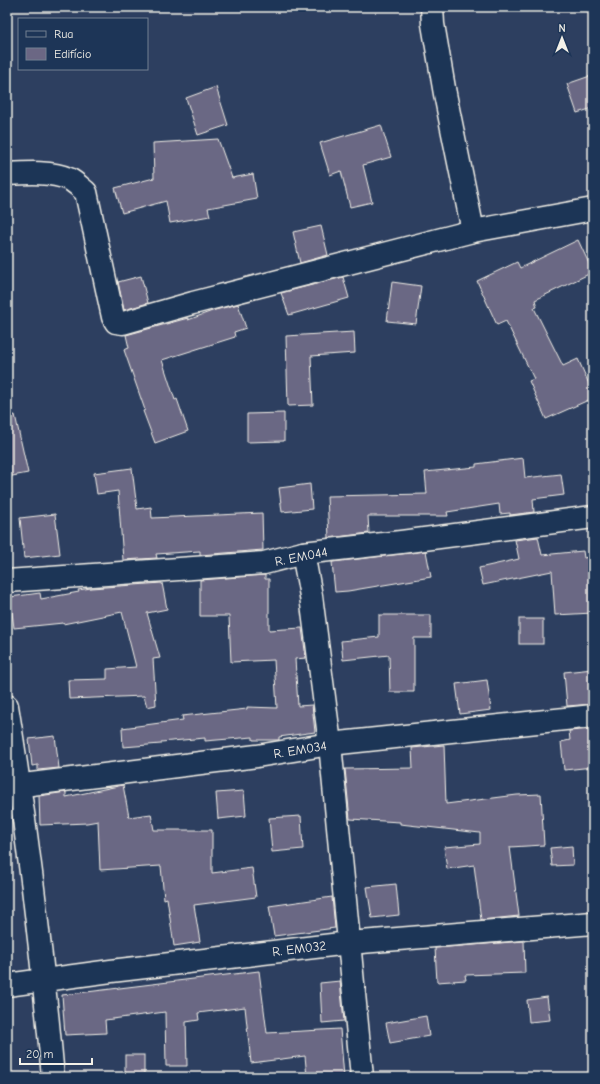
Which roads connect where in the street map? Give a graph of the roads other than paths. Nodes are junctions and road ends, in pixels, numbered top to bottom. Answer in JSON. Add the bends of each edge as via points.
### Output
{"nodes":[{"id":1,"x":432,"y":7,"type":"edge"},
{"id":2,"x":7,"y":174,"type":"edge"},
{"id":3,"x":593,"y":209,"type":"edge"},
{"id":4,"x":473,"y":231,"type":"junction"},
{"id":5,"x":593,"y":517,"type":"edge"},
{"id":6,"x":304,"y":553,"type":"junction"},
{"id":7,"x":7,"y":581,"type":"edge"},
{"id":8,"x":7,"y":706,"type":"edge"},
{"id":9,"x":593,"y":716,"type":"edge"},
{"id":10,"x":330,"y":744,"type":"junction"},
{"id":11,"x":13,"y":786,"type":"edge"},
{"id":12,"x":593,"y":922,"type":"edge"},
{"id":13,"x":348,"y":943,"type":"junction"},
{"id":14,"x":45,"y":979,"type":"junction"},
{"id":15,"x":7,"y":985,"type":"edge"},
{"id":16,"x":53,"y":1077,"type":"edge"},
{"id":17,"x":362,"y":1077,"type":"edge"}],
"edges":[{"from":1,"to":4,"type":"street","via":[[445,94]]},
{"from":2,"to":4,"type":"street","via":[[47,174],[69,179],[86,192],[113,317],[116,322],[123,323]]},
{"from":3,"to":4,"type":"street"},
{"from":5,"to":6,"type":"street","name":"R. EM044"},
{"from":6,"to":7,"type":"street","name":"R. EM044","via":[[264,563]]},
{"from":6,"to":10,"type":"street"},
{"from":8,"to":11,"type":"street"},
{"from":9,"to":10,"type":"street","name":"R. EM034"},
{"from":10,"to":11,"type":"street","name":"R. EM034","via":[[257,756]]},
{"from":10,"to":13,"type":"street"},
{"from":11,"to":14,"type":"street"},
{"from":12,"to":13,"type":"street","name":"R. EM032"},
{"from":13,"to":14,"type":"street","name":"R. EM032"},
{"from":13,"to":17,"type":"street"},
{"from":14,"to":15,"type":"street","name":"R. EM032"},
{"from":14,"to":16,"type":"street"}]}
